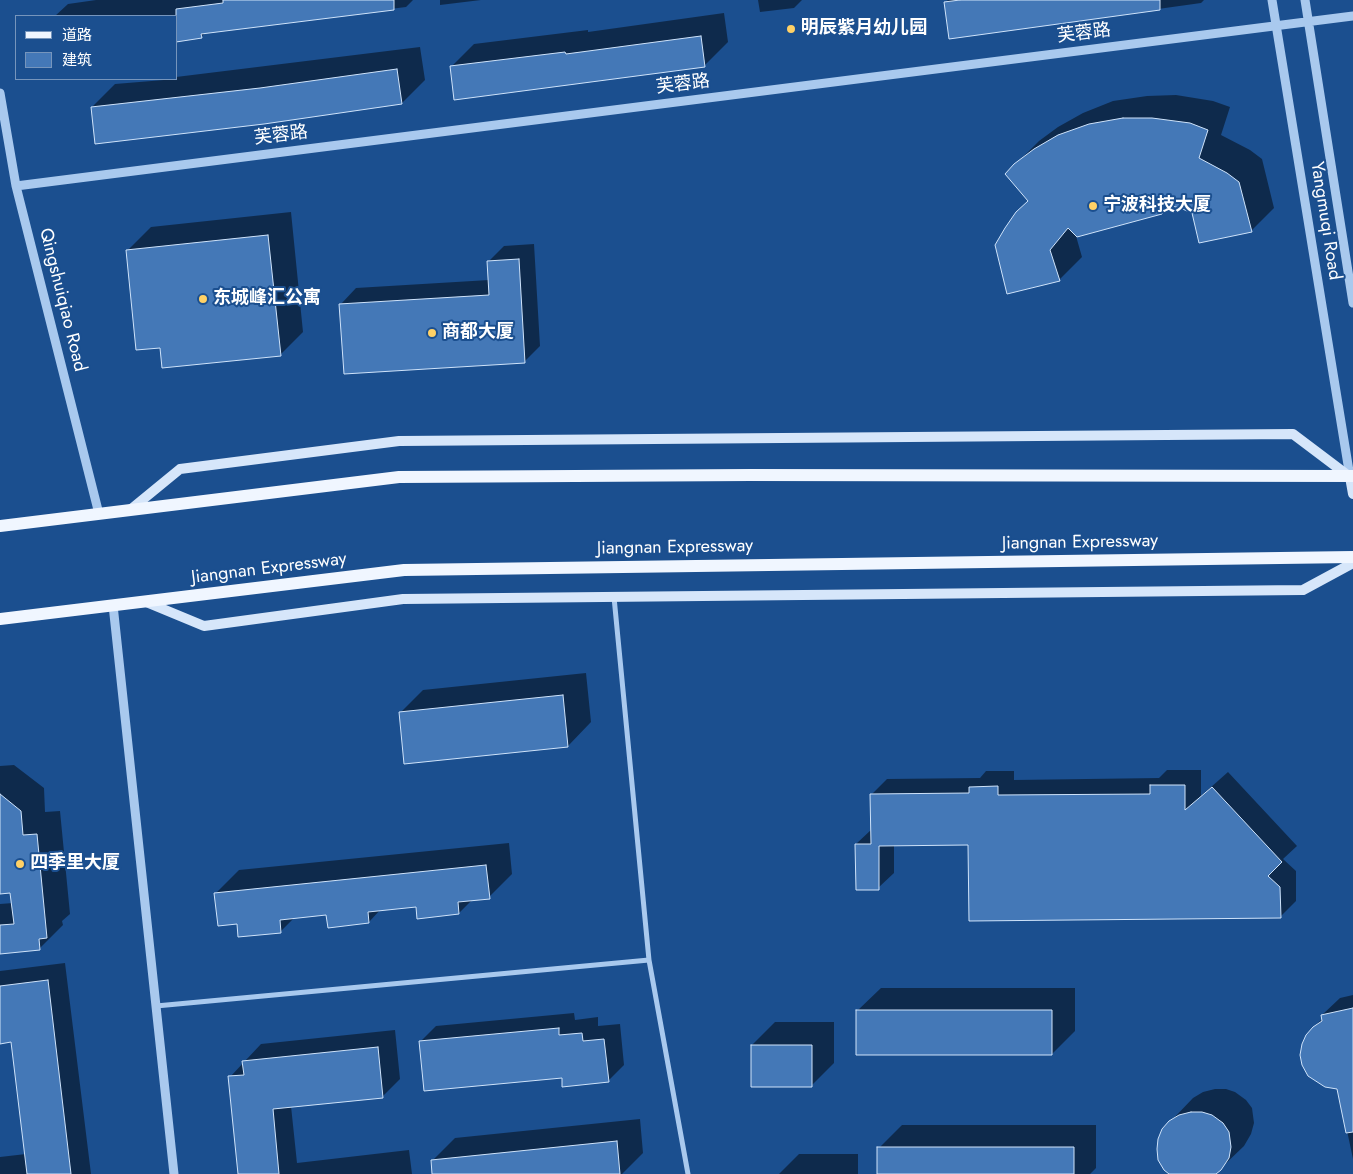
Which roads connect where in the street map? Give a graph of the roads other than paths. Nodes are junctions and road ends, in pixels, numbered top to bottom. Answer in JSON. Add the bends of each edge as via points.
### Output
{"nodes":[{"id":1,"x":1272,"y":0,"type":"edge"},
{"id":2,"x":1305,"y":0,"type":"edge"},
{"id":3,"x":1353,"y":16,"type":"edge"},
{"id":4,"x":1308,"y":22,"type":"junction"},
{"id":5,"x":1276,"y":26,"type":"junction"},
{"id":6,"x":0,"y":93,"type":"edge"},
{"id":7,"x":16,"y":186,"type":"junction"},
{"id":8,"x":1353,"y":303,"type":"edge"},
{"id":9,"x":1352,"y":476,"type":"edge"},
{"id":10,"x":1353,"y":494,"type":"edge"},
{"id":11,"x":130,"y":510,"type":"junction"},
{"id":12,"x":99,"y":514,"type":"junction"},
{"id":13,"x":0,"y":526,"type":"edge"},
{"id":14,"x":1353,"y":558,"type":"edge"},
{"id":15,"x":1353,"y":563,"type":"edge"},
{"id":16,"x":614,"y":597,"type":"junction"},
{"id":17,"x":145,"y":601,"type":"junction"},
{"id":18,"x":113,"y":605,"type":"junction"},
{"id":19,"x":0,"y":619,"type":"edge"},
{"id":20,"x":649,"y":960,"type":"junction"},
{"id":21,"x":156,"y":1006,"type":"junction"},
{"id":22,"x":174,"y":1174,"type":"edge"},
{"id":23,"x":688,"y":1174,"type":"edge"}],
"edges":[{"from":1,"to":5,"type":"street","name":"Yangmuqi Road"},
{"from":2,"to":4,"type":"street","name":"Yangmuqi Road"},
{"from":3,"to":4,"type":"street","name":"芙蓉路"},
{"from":4,"to":5,"type":"street","name":"芙蓉路"},
{"from":4,"to":8,"type":"street","name":"Yangmuqi Road"},
{"from":5,"to":7,"type":"street","name":"芙蓉路"},
{"from":5,"to":9,"type":"street","name":"Yangmuqi Road"},
{"from":6,"to":7,"type":"street","name":"Qingshuiqiao Road"},
{"from":7,"to":12,"type":"street","name":"Qingshuiqiao Road"},
{"from":9,"to":10,"type":"main road"},
{"from":9,"to":11,"type":"main road","via":[[399,478]]},
{"from":9,"to":11,"type":"main road","via":[[1293,434],[399,441],[180,469]]},
{"from":11,"to":12,"type":"main road"},
{"from":12,"to":13,"type":"main road"},
{"from":14,"to":17,"type":"main road","name":"Jiangnan Expressway","via":[[404,570]]},
{"from":15,"to":16,"type":"main road","via":[[1303,590]]},
{"from":16,"to":17,"type":"main road","via":[[403,599],[204,626]]},
{"from":16,"to":20,"type":"street"},
{"from":17,"to":18,"type":"main road","name":"Jiangnan Expressway"},
{"from":18,"to":19,"type":"main road","name":"Jiangnan Expressway"},
{"from":18,"to":21,"type":"street"},
{"from":20,"to":21,"type":"street"},
{"from":20,"to":23,"type":"street"},
{"from":21,"to":22,"type":"street"}]}
